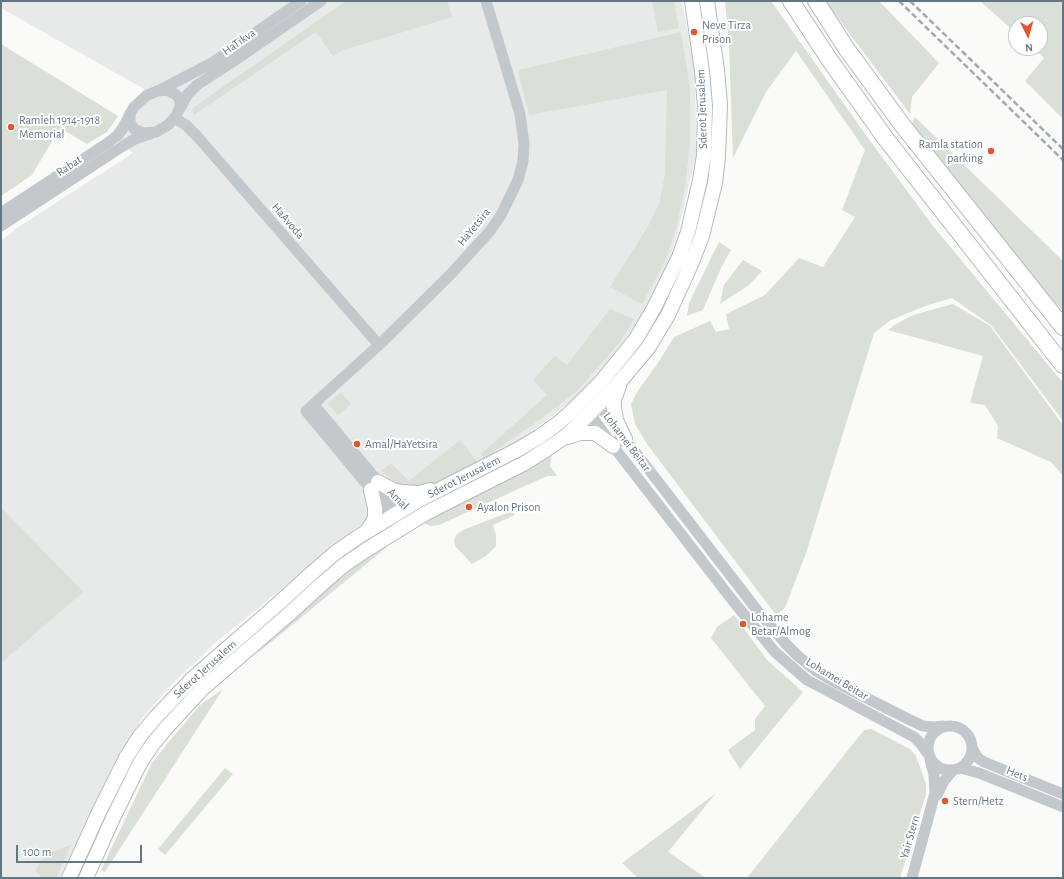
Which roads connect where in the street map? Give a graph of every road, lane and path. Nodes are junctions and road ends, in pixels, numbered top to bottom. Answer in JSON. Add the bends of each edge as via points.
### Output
{"nodes":[{"id":1,"x":302,"y":1,"type":"edge"},
{"id":2,"x":321,"y":1,"type":"edge"},
{"id":3,"x":486,"y":1,"type":"edge"},
{"id":4,"x":692,"y":1,"type":"edge"},
{"id":5,"x":707,"y":1,"type":"edge"},
{"id":6,"x":791,"y":1,"type":"edge"},
{"id":7,"x":816,"y":1,"type":"edge"},
{"id":8,"x":157,"y":91,"type":"junction"},
{"id":9,"x":130,"y":114,"type":"junction"},
{"id":10,"x":177,"y":114,"type":"junction"},
{"id":11,"x":152,"y":133,"type":"junction"},
{"id":12,"x":1,"y":213,"type":"edge"},
{"id":13,"x":1,"y":226,"type":"edge"},
{"id":14,"x":1063,"y":327,"type":"edge"},
{"id":15,"x":379,"y":345,"type":"junction"},
{"id":16,"x":1063,"y":365,"type":"edge"},
{"id":17,"x":630,"y":370,"type":"junction"},
{"id":18,"x":586,"y":397,"type":"junction"},
{"id":19,"x":310,"y":408,"type":"joint"},
{"id":20,"x":594,"y":410,"type":"junction"},
{"id":21,"x":562,"y":438,"type":"junction"},
{"id":22,"x":619,"y":442,"type":"junction"},
{"id":23,"x":375,"y":486,"type":"junction"},
{"id":24,"x":448,"y":486,"type":"junction"},
{"id":25,"x":397,"y":513,"type":"junction"},
{"id":26,"x":406,"y":524,"type":"junction"},
{"id":27,"x":365,"y":532,"type":"junction"},
{"id":28,"x":943,"y":726,"type":"junction"},
{"id":29,"x":972,"y":748,"type":"junction"},
{"id":30,"x":929,"y":756,"type":"junction"},
{"id":31,"x":956,"y":769,"type":"junction"},
{"id":32,"x":1063,"y":794,"type":"edge"},
{"id":33,"x":933,"y":803,"type":"junction"},
{"id":34,"x":1063,"y":807,"type":"edge"},
{"id":35,"x":69,"y":878,"type":"edge"},
{"id":36,"x":86,"y":878,"type":"edge"},
{"id":37,"x":912,"y":878,"type":"edge"}],
"edges":[{"from":1,"to":8,"type":"street","name":"HaTikva","via":[[212,63]]},
{"from":2,"to":10,"type":"street","name":"HaTikva","via":[[197,85],[188,94]]},
{"from":3,"to":15,"type":"street","name":"HaYetsira","via":[[520,114],[524,144],[518,180],[490,231],[450,275]]},
{"from":4,"to":18,"type":"main road","name":"Sderot Jerusalem","via":[[702,71],[705,128],[700,180],[688,232],[668,282],[644,327]]},
{"from":5,"to":17,"type":"main road","name":"Sderot Jerusalem","via":[[720,105],[715,183],[702,236],[681,288],[657,334]]},
{"from":6,"to":16,"type":"highway","via":[[829,60],[886,139]]},
{"from":7,"to":14,"type":"highway","via":[[846,48],[903,126]]},
{"from":8,"to":9,"type":"street","via":[[139,101]]},
{"from":8,"to":10,"type":"street","via":[[168,90],[177,95],[180,102]]},
{"from":9,"to":11,"type":"street","via":[[130,123],[134,129],[142,133]]},
{"from":9,"to":12,"type":"street","name":"Rabat","via":[[118,135],[109,142]]},
{"from":10,"to":11,"type":"street","via":[[165,127]]},
{"from":10,"to":15,"type":"street","name":"HaAvoda"},
{"from":11,"to":13,"type":"street","name":"Rabat","via":[[123,146]]},
{"from":15,"to":19,"type":"street","name":"HaYetsira"},
{"from":17,"to":20,"type":"main road","name":"Sderot Jerusalem"},
{"from":17,"to":22,"type":"main road","via":[[620,384],[614,400]]},
{"from":18,"to":20,"type":"street","name":"Lohamei Beitar"},
{"from":18,"to":24,"type":"main road","name":"Sderot Jerusalem","via":[[539,437]]},
{"from":19,"to":23,"type":"street","name":"Amal"},
{"from":20,"to":21,"type":"main road","name":"Sderot Jerusalem"},
{"from":20,"to":22,"type":"street","name":"Lohamei Beitar"},
{"from":21,"to":22,"type":"main road","via":[[580,433],[595,433]]},
{"from":21,"to":26,"type":"main road","name":"Sderot Jerusalem","via":[[519,466]]},
{"from":22,"to":28,"type":"street","name":"Lohamei Beitar","via":[[798,656],[834,681],[908,719],[923,726]]},
{"from":22,"to":30,"type":"street","name":"Lohamei Beitar","via":[[733,601],[775,652],[807,680],[914,737]]},
{"from":23,"to":24,"type":"main road","via":[[411,494]]},
{"from":23,"to":25,"type":"street","name":"Amal"},
{"from":23,"to":27,"type":"main road","via":[[375,518]]},
{"from":24,"to":25,"type":"main road","name":"Sderot Jerusalem"},
{"from":25,"to":26,"type":"street","name":"Amal"},
{"from":25,"to":27,"type":"main road","name":"Sderot Jerusalem"},
{"from":26,"to":36,"type":"main road","name":"Sderot Jerusalem","via":[[344,565],[183,708],[140,763]]},
{"from":27,"to":35,"type":"main road","name":"Sderot Jerusalem","via":[[335,553],[192,679],[155,718],[127,756]]},
{"from":28,"to":29,"type":"street","via":[[951,725],[964,730],[972,742]]},
{"from":28,"to":30,"type":"street","via":[[928,740]]},
{"from":29,"to":31,"type":"street","via":[[969,760]]},
{"from":29,"to":32,"type":"street","name":"Hets","via":[[984,762]]},
{"from":30,"to":31,"type":"street","via":[[940,768]]},
{"from":30,"to":33,"type":"street","name":"Yair Stern","via":[[935,784]]},
{"from":31,"to":33,"type":"street","name":"Yair Stern","via":[[944,781]]},
{"from":31,"to":34,"type":"street","name":"Hets","via":[[979,773]]},
{"from":33,"to":37,"type":"street","name":"Yair Stern"}]}
